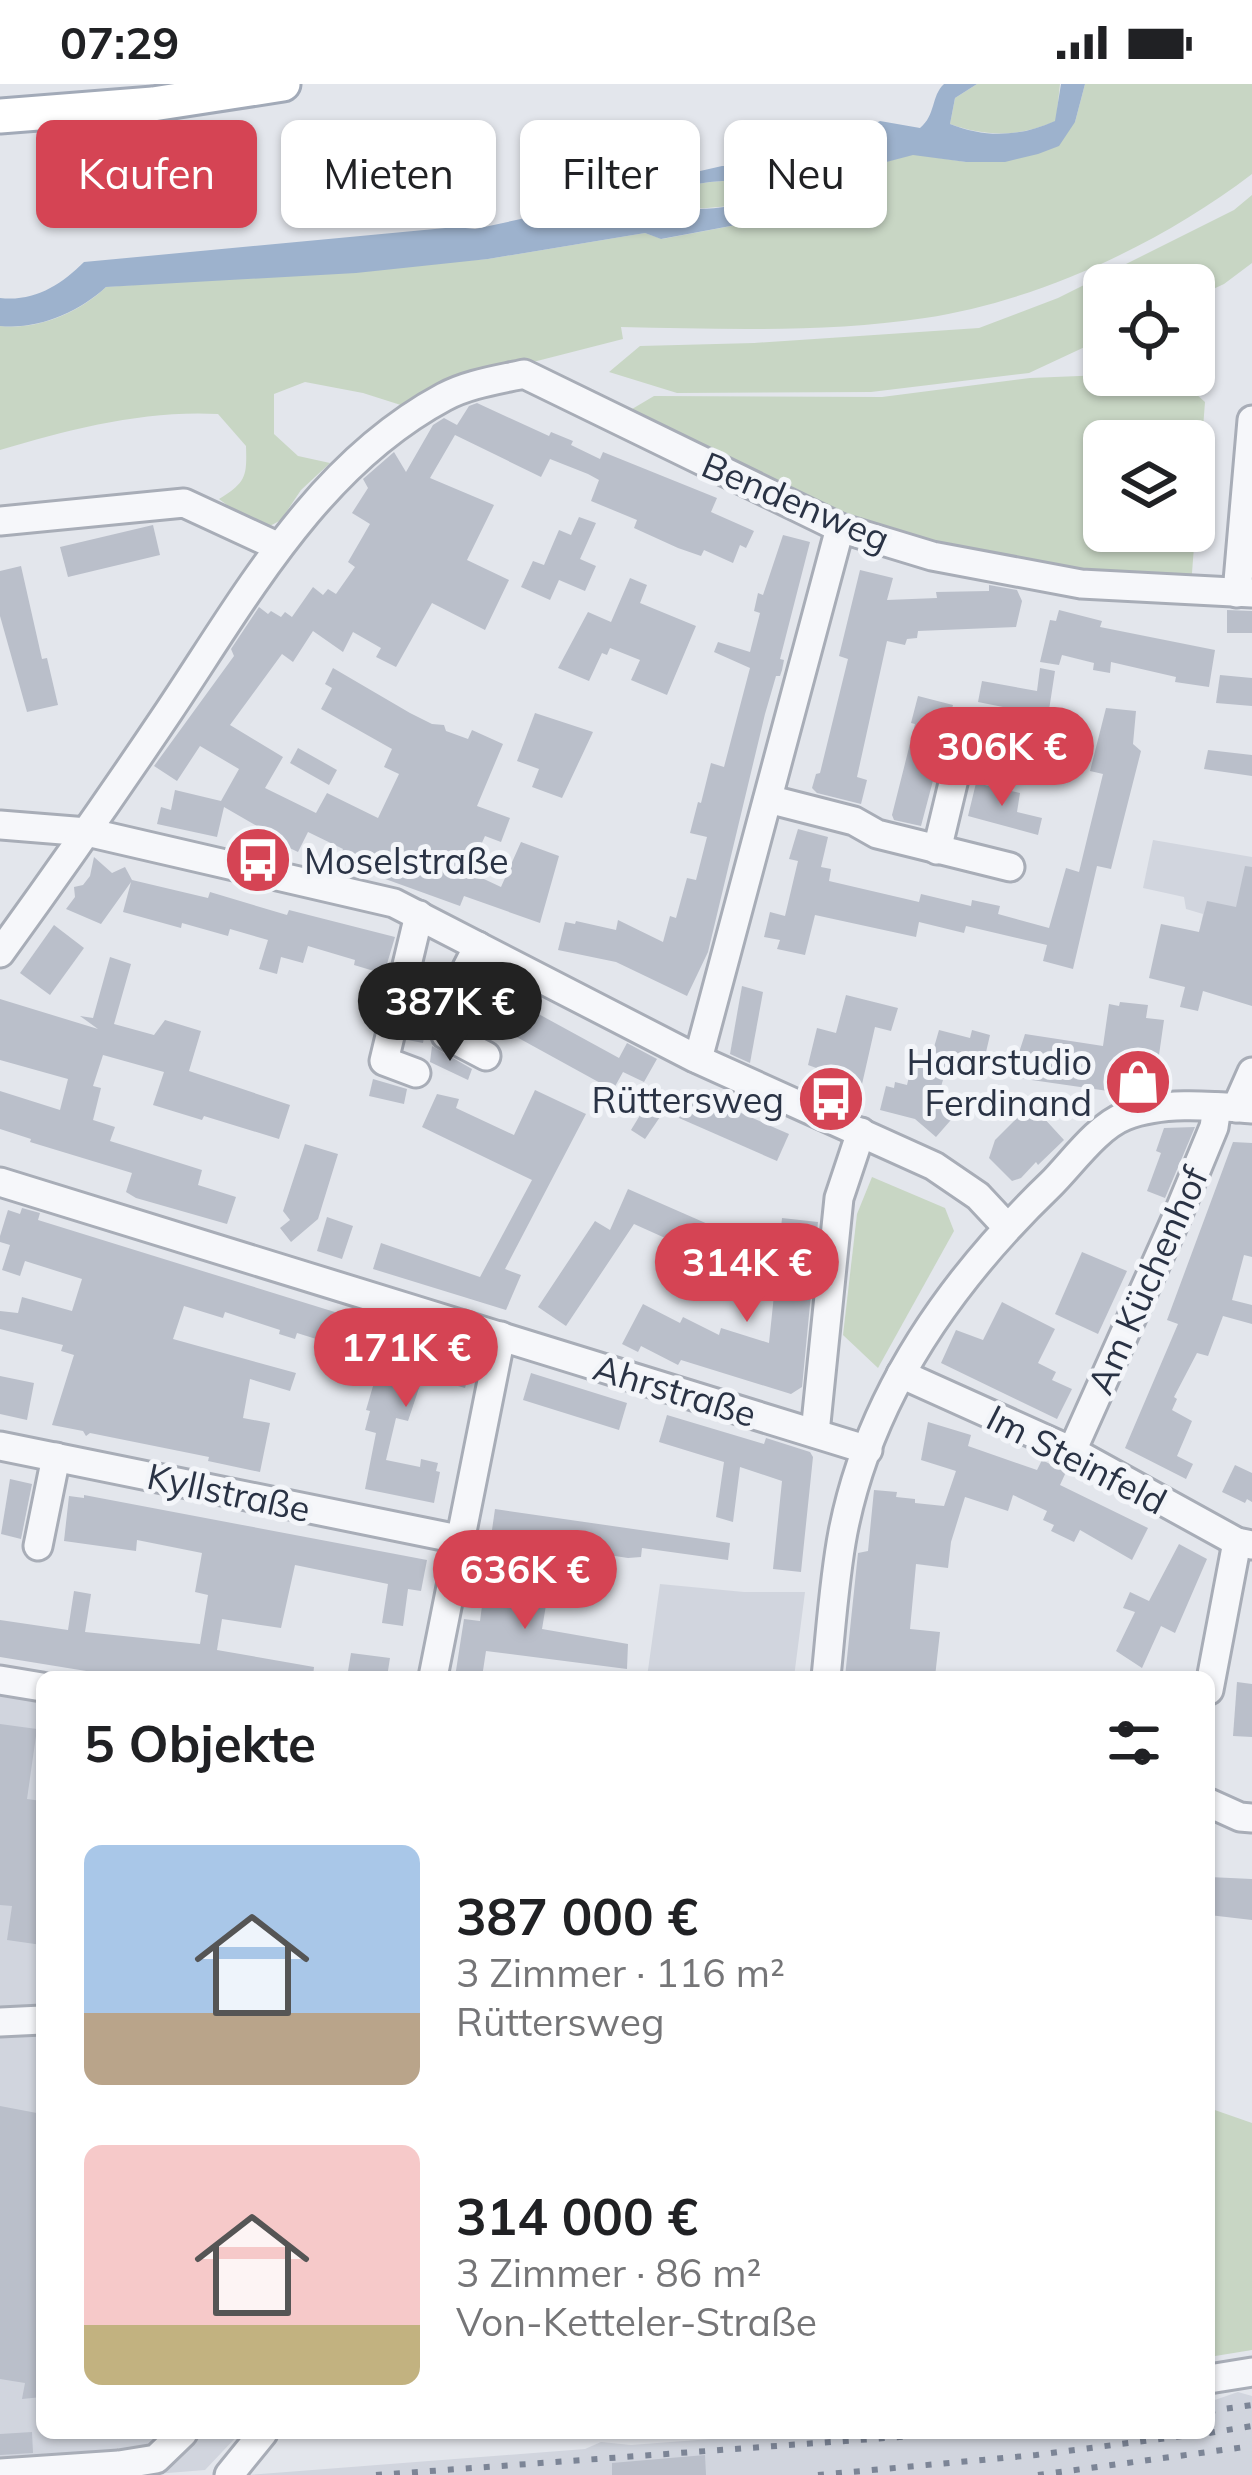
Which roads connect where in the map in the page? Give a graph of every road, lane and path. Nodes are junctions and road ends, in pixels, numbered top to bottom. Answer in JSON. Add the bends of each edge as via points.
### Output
{"nodes":[{"id":1,"x":283,"y":84,"type":"edge"},
{"id":2,"x":0,"y":116,"type":"edge"},
{"id":3,"x":1252,"y":420,"type":"edge"},
{"id":4,"x":0,"y":521,"type":"edge"},
{"id":5,"x":840,"y":528,"type":"junction"},
{"id":6,"x":279,"y":547,"type":"junction"},
{"id":7,"x":1245,"y":593,"type":"edge"},
{"id":8,"x":966,"y":729,"type":"dead end"},
{"id":9,"x":768,"y":799,"type":"junction"},
{"id":10,"x":0,"y":825,"type":"edge"},
{"id":11,"x":88,"y":832,"type":"junction"},
{"id":12,"x":937,"y":850,"type":"junction"},
{"id":13,"x":1010,"y":867,"type":"dead end"},
{"id":14,"x":419,"y":915,"type":"junction"},
{"id":15,"x":478,"y":946,"type":"junction"},
{"id":16,"x":0,"y":953,"type":"edge"},
{"id":17,"x":486,"y":1055,"type":"dead end"},
{"id":18,"x":698,"y":1060,"type":"junction"},
{"id":19,"x":1252,"y":1072,"type":"edge"},
{"id":20,"x":416,"y":1073,"type":"dead end"},
{"id":21,"x":1235,"y":1108,"type":"edge"},
{"id":22,"x":861,"y":1132,"type":"junction"},
{"id":23,"x":0,"y":1182,"type":"edge"},
{"id":24,"x":1006,"y":1226,"type":"junction"},
{"id":25,"x":501,"y":1336,"type":"junction"},
{"id":26,"x":901,"y":1374,"type":"junction"},
{"id":27,"x":815,"y":1433,"type":"junction"},
{"id":28,"x":0,"y":1446,"type":"edge"},
{"id":29,"x":868,"y":1450,"type":"junction"},
{"id":30,"x":1072,"y":1451,"type":"junction"},
{"id":31,"x":56,"y":1456,"type":"junction"},
{"id":32,"x":458,"y":1539,"type":"junction"},
{"id":33,"x":1244,"y":1543,"type":"edge"},
{"id":34,"x":38,"y":1546,"type":"dead end"},
{"id":35,"x":434,"y":1671,"type":"edge"},
{"id":36,"x":827,"y":1671,"type":"edge"},
{"id":37,"x":1214,"y":1671,"type":"edge"},
{"id":38,"x":0,"y":1680,"type":"edge"},
{"id":39,"x":36,"y":1686,"type":"edge"},
{"id":40,"x":1215,"y":1806,"type":"edge"},
{"id":41,"x":1252,"y":1818,"type":"edge"},
{"id":42,"x":36,"y":2020,"type":"edge"},
{"id":43,"x":0,"y":2022,"type":"edge"},
{"id":44,"x":1252,"y":2372,"type":"edge"},
{"id":45,"x":1215,"y":2378,"type":"edge"},
{"id":46,"x":177,"y":2439,"type":"edge"},
{"id":47,"x":258,"y":2439,"type":"edge"},
{"id":48,"x":0,"y":2473,"type":"edge"},
{"id":49,"x":229,"y":2475,"type":"edge"}],
"edges":[{"from":1,"to":2,"type":"main road"},
{"from":3,"to":7,"type":"street"},
{"from":4,"to":6,"type":"street","via":[[184,503]]},
{"from":5,"to":6,"type":"street","name":"Bendenweg","via":[[524,374],[448,395],[386,433],[326,487]]},
{"from":5,"to":7,"type":"street","name":"Bendenweg","via":[[932,556],[1081,584]]},
{"from":5,"to":9,"type":"street"},
{"from":6,"to":11,"type":"street"},
{"from":8,"to":12,"type":"street"},
{"from":9,"to":12,"type":"street"},
{"from":9,"to":18,"type":"street"},
{"from":10,"to":11,"type":"street"},
{"from":11,"to":14,"type":"street"},
{"from":11,"to":16,"type":"street"},
{"from":12,"to":13,"type":"street"},
{"from":14,"to":15,"type":"street"},
{"from":14,"to":20,"type":"street","via":[[384,1061]]},
{"from":15,"to":17,"type":"street","via":[[447,1007],[446,1035]]},
{"from":15,"to":18,"type":"street"},
{"from":18,"to":22,"type":"street"},
{"from":19,"to":21,"type":"street","name":"Am Küchenhof"},
{"from":21,"to":24,"type":"street","via":[[1138,1112],[1115,1121]]},
{"from":21,"to":30,"type":"street","name":"Am Küchenhof","via":[[1214,1127]]},
{"from":22,"to":24,"type":"street","via":[[934,1166]]},
{"from":22,"to":27,"type":"street","via":[[839,1198]]},
{"from":23,"to":25,"type":"street","name":"Ahrstraße"},
{"from":24,"to":26,"type":"street","via":[[932,1317]]},
{"from":25,"to":27,"type":"street","name":"Ahrstraße"},
{"from":25,"to":32,"type":"street"},
{"from":26,"to":29,"type":"street"},
{"from":26,"to":30,"type":"street","name":"Im Steinfeld"},
{"from":27,"to":29,"type":"street","name":"Ahrstraße"},
{"from":28,"to":31,"type":"street","name":"Kyllstraße"},
{"from":29,"to":36,"type":"street","via":[[843,1532]]},
{"from":30,"to":33,"type":"street","name":"Im Steinfeld"},
{"from":31,"to":32,"type":"street","name":"Kyllstraße"},
{"from":31,"to":34,"type":"street"},
{"from":32,"to":35,"type":"street"},
{"from":33,"to":37,"type":"street"},
{"from":38,"to":39,"type":"street"},
{"from":40,"to":41,"type":"street"},
{"from":42,"to":43,"type":"street"},
{"from":44,"to":45,"type":"street"},
{"from":46,"to":48,"type":"street","via":[[156,2458]]},
{"from":47,"to":49,"type":"street"}]}
